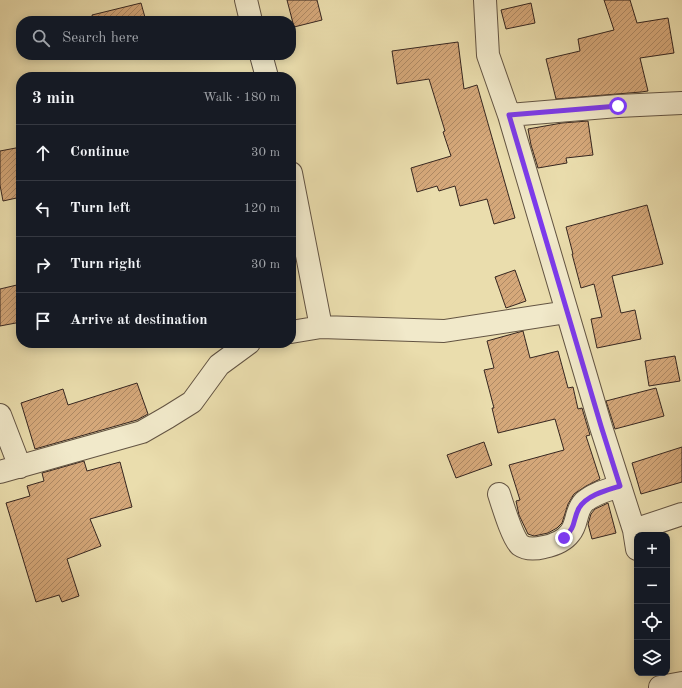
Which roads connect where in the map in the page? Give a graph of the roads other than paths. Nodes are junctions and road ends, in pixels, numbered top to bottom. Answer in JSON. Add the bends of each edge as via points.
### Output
{"nodes":[{"id":1,"x":246,"y":0,"type":"edge"},
{"id":2,"x":485,"y":0,"type":"edge"},
{"id":3,"x":251,"y":16,"type":"edge"},
{"id":4,"x":262,"y":60,"type":"edge"},
{"id":5,"x":266,"y":72,"type":"edge"},
{"id":6,"x":682,"y":103,"type":"edge"},
{"id":7,"x":509,"y":115,"type":"junction"},
{"id":8,"x":296,"y":199,"type":"edge"},
{"id":9,"x":567,"y":312,"type":"junction"},
{"id":10,"x":321,"y":327,"type":"junction"},
{"id":11,"x":296,"y":331,"type":"edge"},
{"id":12,"x":242,"y":348,"type":"edge"},
{"id":13,"x":0,"y":415,"type":"edge"},
{"id":14,"x":10,"y":469,"type":"edge"},
{"id":15,"x":620,"y":486,"type":"junction"},
{"id":16,"x":499,"y":494,"type":"dead end"},
{"id":17,"x":682,"y":514,"type":"edge"},
{"id":18,"x":648,"y":532,"type":"edge"},
{"id":19,"x":634,"y":535,"type":"edge"},
{"id":20,"x":658,"y":676,"type":"edge"},
{"id":21,"x":682,"y":684,"type":"edge"},
{"id":22,"x":660,"y":688,"type":"edge"}],
"edges":[{"from":1,"to":3,"type":"street"},
{"from":2,"to":7,"type":"street","via":[[488,55]]},
{"from":4,"to":5,"type":"street"},
{"from":6,"to":7,"type":"street"},
{"from":7,"to":9,"type":"street"},
{"from":8,"to":10,"type":"street"},
{"from":9,"to":10,"type":"street","via":[[444,331]]},
{"from":9,"to":15,"type":"street"},
{"from":10,"to":11,"type":"street"},
{"from":12,"to":14,"type":"street","via":[[219,366],[192,402],[142,432]]},
{"from":13,"to":14,"type":"street"},
{"from":15,"to":16,"type":"street","via":[[598,494],[584,503],[580,507],[571,532],[564,538],[555,544],[534,549],[520,545],[515,538]]},
{"from":15,"to":19,"type":"street"},
{"from":17,"to":18,"type":"street"},
{"from":20,"to":22,"type":"street"},
{"from":21,"to":22,"type":"street"}]}
